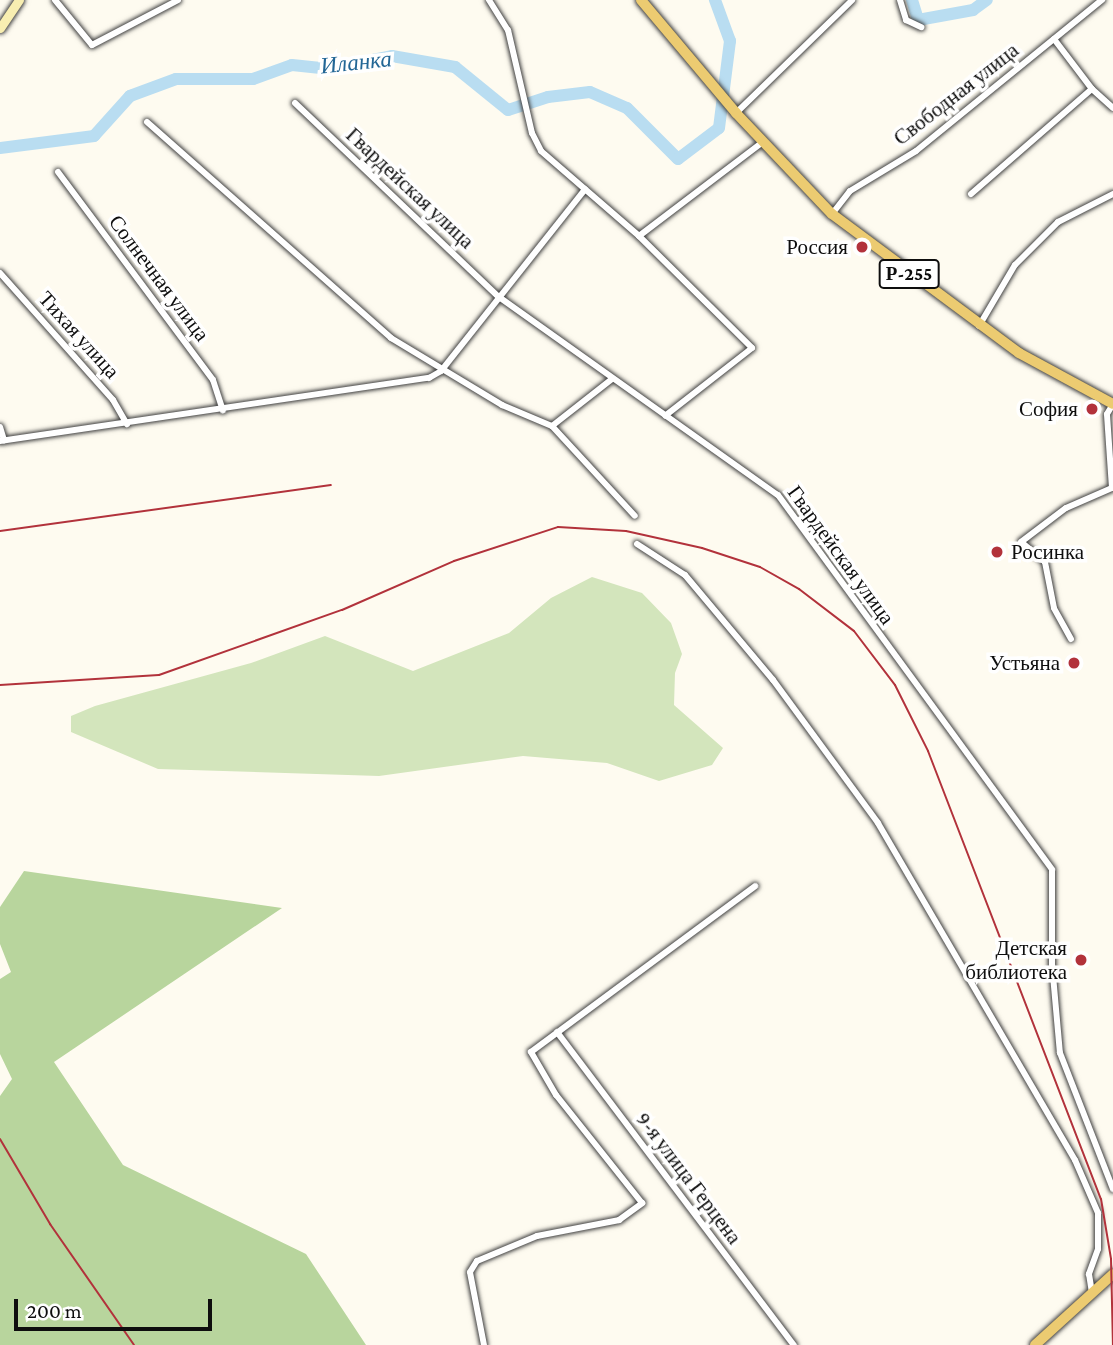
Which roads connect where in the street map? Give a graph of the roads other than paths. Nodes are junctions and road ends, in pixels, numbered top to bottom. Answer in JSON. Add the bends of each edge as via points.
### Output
{"nodes":[{"id":1,"x":19,"y":0,"type":"edge"},
{"id":2,"x":55,"y":0,"type":"edge"},
{"id":3,"x":178,"y":0,"type":"edge"},
{"id":4,"x":489,"y":0,"type":"edge"},
{"id":5,"x":641,"y":0,"type":"edge"},
{"id":6,"x":852,"y":0,"type":"edge"},
{"id":7,"x":900,"y":0,"type":"edge"},
{"id":8,"x":1102,"y":0,"type":"edge"},
{"id":9,"x":921,"y":27,"type":"dead end"},
{"id":10,"x":0,"y":28,"type":"edge"},
{"id":11,"x":1054,"y":39,"type":"junction"},
{"id":12,"x":1092,"y":89,"type":"junction"},
{"id":13,"x":295,"y":103,"type":"dead end"},
{"id":14,"x":1113,"y":108,"type":"edge"},
{"id":15,"x":734,"y":111,"type":"junction"},
{"id":16,"x":148,"y":122,"type":"dead end"},
{"id":17,"x":763,"y":142,"type":"junction"},
{"id":18,"x":58,"y":172,"type":"dead end"},
{"id":19,"x":585,"y":189,"type":"junction"},
{"id":20,"x":971,"y":194,"type":"dead end"},
{"id":21,"x":1113,"y":194,"type":"edge"},
{"id":22,"x":832,"y":214,"type":"junction"},
{"id":23,"x":639,"y":236,"type":"junction"},
{"id":24,"x":0,"y":272,"type":"edge"},
{"id":25,"x":499,"y":298,"type":"junction"},
{"id":26,"x":979,"y":326,"type":"junction"},
{"id":27,"x":441,"y":371,"type":"junction"},
{"id":28,"x":612,"y":379,"type":"junction"},
{"id":29,"x":1113,"y":404,"type":"edge"},
{"id":30,"x":223,"y":410,"type":"junction"},
{"id":31,"x":665,"y":416,"type":"junction"},
{"id":32,"x":127,"y":424,"type":"junction"},
{"id":33,"x":552,"y":426,"type":"junction"},
{"id":34,"x":0,"y":427,"type":"edge"},
{"id":35,"x":2,"y":441,"type":"edge"},
{"id":36,"x":635,"y":516,"type":"dead end"},
{"id":37,"x":638,"y":544,"type":"dead end"},
{"id":38,"x":1071,"y":639,"type":"dead end"},
{"id":39,"x":755,"y":886,"type":"dead end"},
{"id":40,"x":557,"y":1032,"type":"junction"},
{"id":41,"x":1113,"y":1189,"type":"edge"},
{"id":42,"x":1113,"y":1274,"type":"edge"},
{"id":43,"x":1092,"y":1293,"type":"junction"},
{"id":44,"x":484,"y":1345,"type":"edge"},
{"id":45,"x":794,"y":1345,"type":"edge"},
{"id":46,"x":1035,"y":1345,"type":"edge"}],
"edges":[{"from":1,"to":10,"type":"street"},
{"from":2,"to":3,"type":"street","via":[[92,45]]},
{"from":4,"to":19,"type":"street","via":[[508,30],[527,115],[541,151]]},
{"from":5,"to":15,"type":"main road","number":"Р-255"},
{"from":6,"to":15,"type":"street"},
{"from":7,"to":9,"type":"street","via":[[906,20]]},
{"from":8,"to":11,"type":"street","name":"Свободная улица"},
{"from":11,"to":12,"type":"street"},
{"from":11,"to":22,"type":"street","name":"Свободная улица","via":[[916,150],[850,191]]},
{"from":12,"to":14,"type":"street"},
{"from":12,"to":20,"type":"street"},
{"from":13,"to":25,"type":"street","name":"Гвардейская улица"},
{"from":15,"to":17,"type":"main road","number":"Р-255"},
{"from":16,"to":27,"type":"street","via":[[391,338]]},
{"from":17,"to":22,"type":"main road","number":"Р-255"},
{"from":17,"to":23,"type":"street"},
{"from":18,"to":30,"type":"street","name":"Солнечная улица","via":[[213,380]]},
{"from":19,"to":23,"type":"street"},
{"from":19,"to":25,"type":"street"},
{"from":21,"to":26,"type":"street","via":[[1068,215],[1014,265]]},
{"from":22,"to":26,"type":"main road","number":"Р-255"},
{"from":23,"to":31,"type":"street","via":[[752,348]]},
{"from":24,"to":32,"type":"street","name":"Тихая улица","via":[[113,400]]},
{"from":25,"to":27,"type":"street"},
{"from":25,"to":28,"type":"street","name":"Гвардейская улица"},
{"from":26,"to":29,"type":"main road","number":"Р-255"},
{"from":27,"to":30,"type":"street","via":[[416,383]]},
{"from":27,"to":33,"type":"street"},
{"from":28,"to":31,"type":"street","name":"Гвардейская улица"},
{"from":28,"to":33,"type":"street"},
{"from":29,"to":38,"type":"street","via":[[1107,414],[1112,488],[1066,508],[1021,542],[1045,562],[1054,608]]},
{"from":30,"to":32,"type":"street"},
{"from":31,"to":41,"type":"street","name":"Гвардейская улица","via":[[778,495],[1052,870],[1052,964],[1060,1053]]},
{"from":32,"to":35,"type":"street"},
{"from":33,"to":36,"type":"street"},
{"from":34,"to":35,"type":"street"},
{"from":37,"to":43,"type":"street","via":[[685,575],[773,680],[878,823],[1075,1160],[1098,1213],[1098,1249],[1089,1274]]},
{"from":39,"to":40,"type":"street"},
{"from":40,"to":44,"type":"street","via":[[531,1052],[556,1095],[642,1203],[619,1220],[537,1236],[477,1261],[470,1272]]},
{"from":40,"to":45,"type":"street","name":"9-я улица Герцена"},
{"from":42,"to":43,"type":"main road"},
{"from":43,"to":46,"type":"main road"}]}
